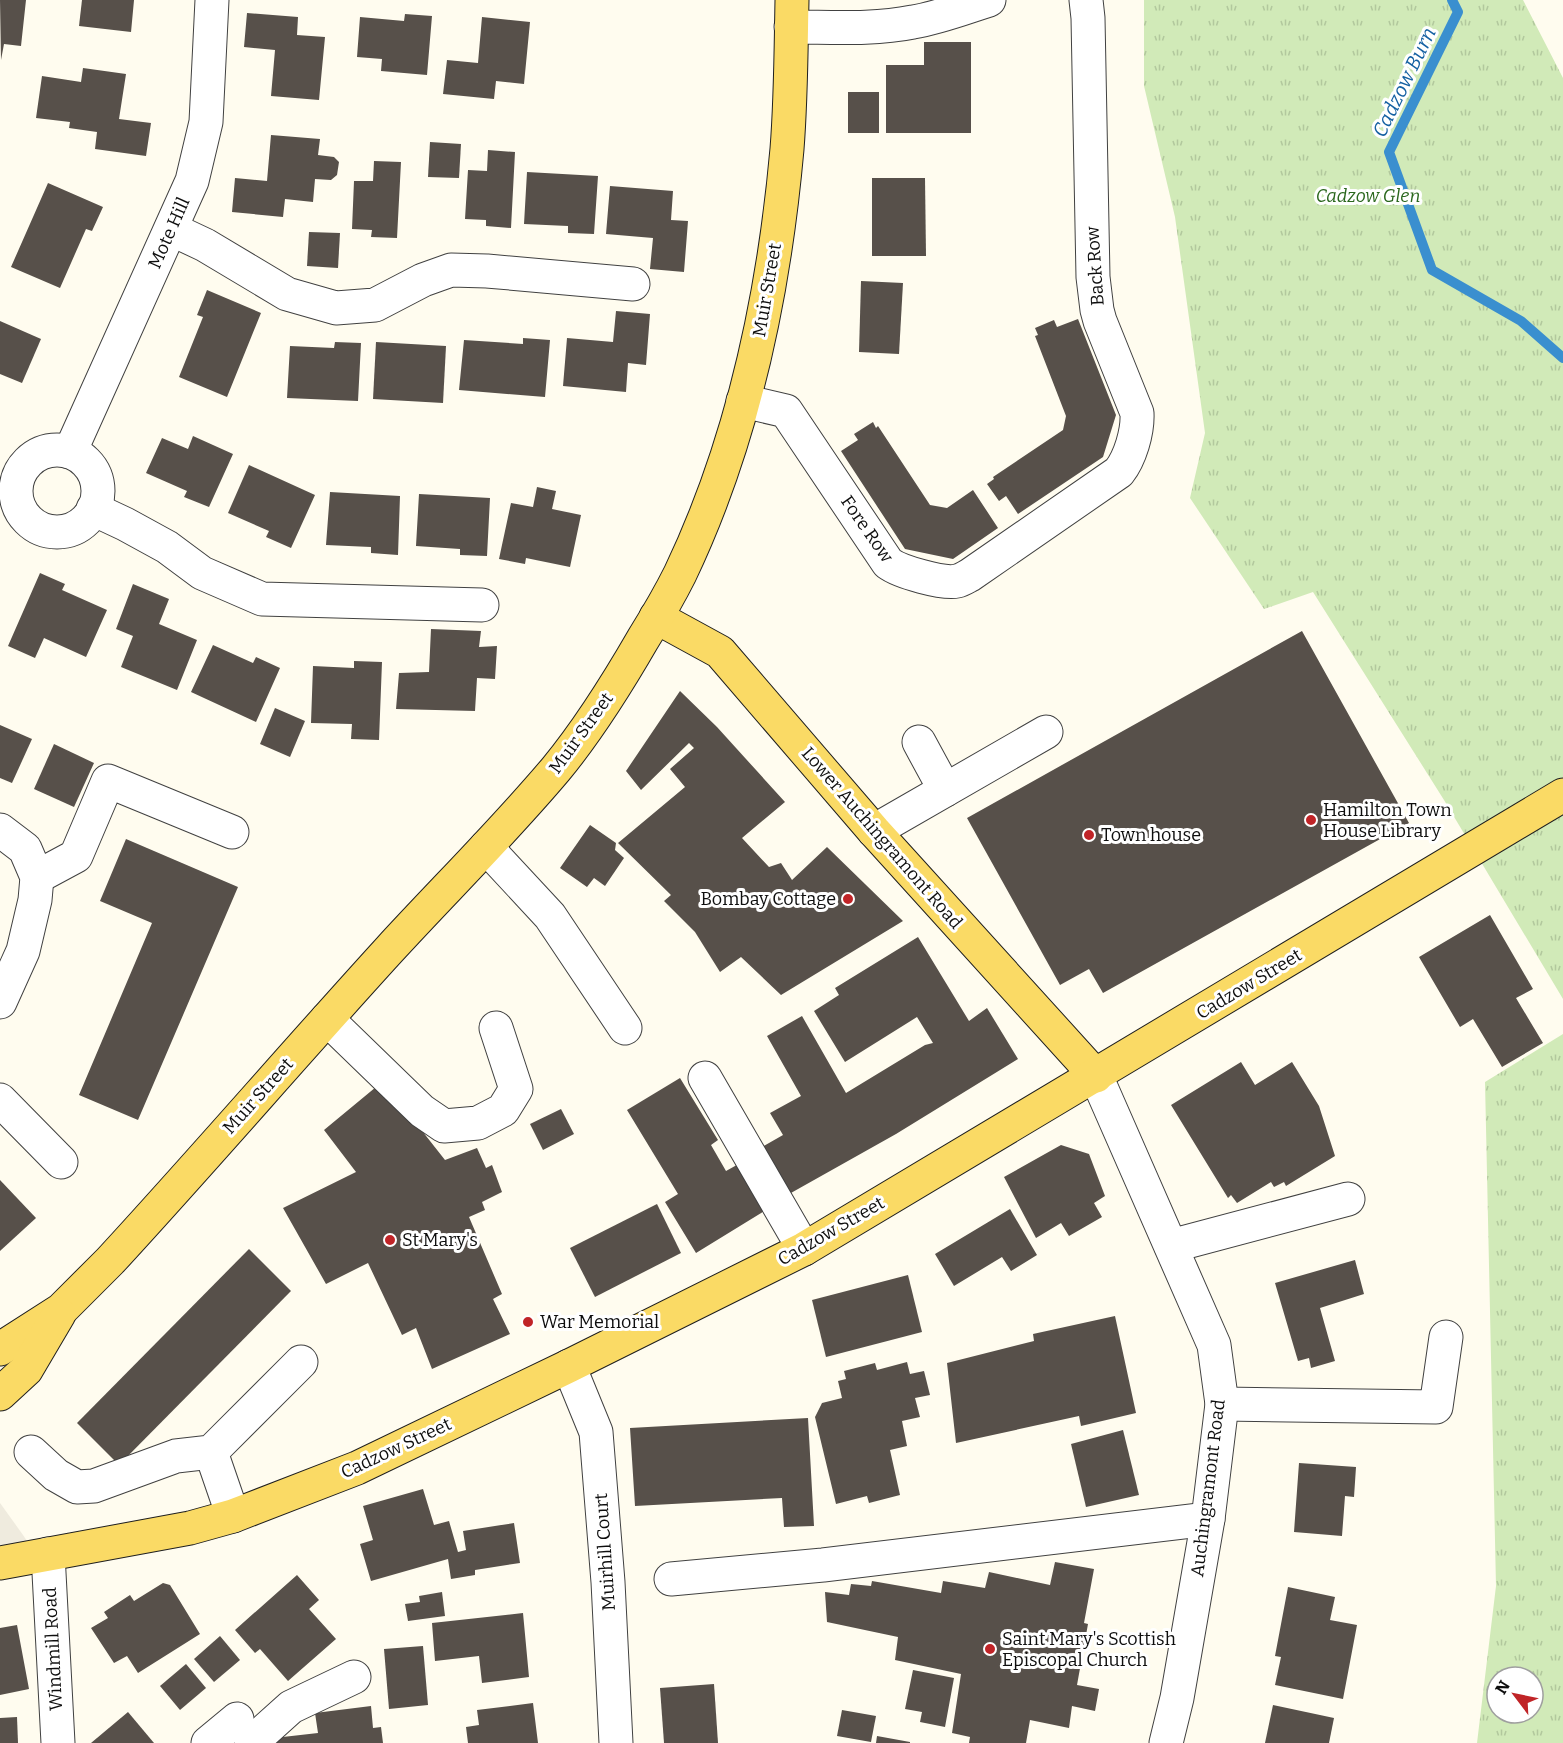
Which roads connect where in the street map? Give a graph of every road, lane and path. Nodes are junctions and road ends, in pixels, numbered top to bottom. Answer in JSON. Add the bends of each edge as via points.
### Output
{"nodes":[{"id":1,"x":212,"y":0,"type":"edge"},
{"id":2,"x":1086,"y":0,"type":"edge"},
{"id":3,"x":982,"y":1,"type":"edge"},
{"id":4,"x":792,"y":14,"type":"edge"},
{"id":5,"x":171,"y":229,"type":"junction"},
{"id":6,"x":633,"y":284,"type":"dead end"},
{"id":7,"x":744,"y":401,"type":"junction"},
{"id":8,"x":70,"y":452,"type":"junction"},
{"id":9,"x":9,"y":473,"type":"edge"},
{"id":10,"x":93,"y":509,"type":"junction"},
{"id":11,"x":1020,"y":541,"type":"joint"},
{"id":12,"x":482,"y":605,"type":"dead end"},
{"id":13,"x":656,"y":617,"type":"junction"},
{"id":14,"x":1046,"y":732,"type":"dead end"},
{"id":15,"x":919,"y":742,"type":"dead end"},
{"id":16,"x":945,"y":790,"type":"junction"},
{"id":17,"x":1563,"y":795,"type":"edge"},
{"id":18,"x":0,"y":830,"type":"edge"},
{"id":19,"x":874,"y":831,"type":"junction"},
{"id":20,"x":232,"y":832,"type":"dead end"},
{"id":21,"x":486,"y":847,"type":"junction"},
{"id":22,"x":36,"y":877,"type":"junction"},
{"id":23,"x":0,"y":1002,"type":"edge"},
{"id":24,"x":327,"y":1019,"type":"junction"},
{"id":25,"x":496,"y":1028,"type":"dead end"},
{"id":26,"x":625,"y":1028,"type":"dead end"},
{"id":27,"x":1096,"y":1076,"type":"junction"},
{"id":28,"x":705,"y":1078,"type":"dead end"},
{"id":29,"x":0,"y":1100,"type":"edge"},
{"id":30,"x":61,"y":1162,"type":"dead end"},
{"id":31,"x":1348,"y":1199,"type":"dead end"},
{"id":32,"x":1171,"y":1246,"type":"junction"},
{"id":33,"x":804,"y":1249,"type":"junction"},
{"id":34,"x":61,"y":1310,"type":"junction"},
{"id":35,"x":1446,"y":1337,"type":"dead end"},
{"id":36,"x":0,"y":1349,"type":"edge"},
{"id":37,"x":302,"y":1362,"type":"dead end"},
{"id":38,"x":569,"y":1366,"type":"junction"},
{"id":39,"x":0,"y":1394,"type":"edge"},
{"id":40,"x":1222,"y":1404,"type":"junction"},
{"id":41,"x":31,"y":1452,"type":"dead end"},
{"id":42,"x":211,"y":1452,"type":"junction"},
{"id":43,"x":233,"y":1516,"type":"junction"},
{"id":44,"x":1208,"y":1519,"type":"junction"},
{"id":45,"x":48,"y":1554,"type":"junction"},
{"id":46,"x":0,"y":1563,"type":"edge"},
{"id":47,"x":671,"y":1579,"type":"dead end"},
{"id":48,"x":354,"y":1677,"type":"dead end"},
{"id":49,"x":244,"y":1731,"type":"edge"},
{"id":50,"x":58,"y":1743,"type":"edge"},
{"id":51,"x":208,"y":1743,"type":"edge"},
{"id":52,"x":616,"y":1743,"type":"edge"},
{"id":53,"x":1166,"y":1743,"type":"edge"}],
"edges":[{"from":1,"to":5,"type":"street","name":"Mote Hill","via":[[206,122],[192,181]]},
{"from":2,"to":11,"type":"street","name":"Back Row","via":[[1095,299],[1137,420],[1127,460],[1119,472]]},
{"from":3,"to":4,"type":"street","via":[[924,20],[862,27]]},
{"from":4,"to":7,"type":"main road","name":"Muir Street","via":[[781,203]]},
{"from":5,"to":6,"type":"street","via":[[287,294],[336,308],[375,305],[451,270]]},
{"from":5,"to":8,"type":"street","name":"Mote Hill"},
{"from":7,"to":11,"type":"street","name":"Fore Row","via":[[786,411],[884,558],[895,568],[959,580]]},
{"from":7,"to":13,"type":"main road","name":"Muir Street","via":[[696,537]]},
{"from":8,"to":9,"type":"street","via":[[40,453],[21,470]]},
{"from":8,"to":10,"type":"street","via":[[88,464],[96,477],[98,490]]},
{"from":9,"to":10,"type":"street","via":[[20,508],[37,527],[50,532],[64,531],[78,526]]},
{"from":10,"to":12,"type":"street","via":[[167,547],[202,573],[262,599]]},
{"from":13,"to":19,"type":"main road","name":"Lower Auchingramont Road","via":[[720,652]]},
{"from":13,"to":21,"type":"main road","name":"Muir Street","via":[[582,736]]},
{"from":14,"to":16,"type":"street"},
{"from":15,"to":16,"type":"street"},
{"from":16,"to":19,"type":"street"},
{"from":17,"to":27,"type":"main road","name":"Cadzow Street"},
{"from":18,"to":22,"type":"street","via":[[25,849]]},
{"from":19,"to":27,"type":"main road","name":"Lower Auchingramont Road"},
{"from":20,"to":22,"type":"street","via":[[108,781],[76,856]]},
{"from":21,"to":24,"type":"main road","name":"Muir Street"},
{"from":21,"to":26,"type":"street","via":[[550,916]]},
{"from":22,"to":23,"type":"street","via":[[23,951]]},
{"from":24,"to":25,"type":"street","via":[[422,1111],[444,1126],[478,1123],[503,1110],[516,1089]]},
{"from":24,"to":34,"type":"main road","name":"Muir Street"},
{"from":27,"to":32,"type":"street","name":"Auchingramont Road"},
{"from":27,"to":33,"type":"main road","name":"Cadzow Street"},
{"from":28,"to":33,"type":"street"},
{"from":29,"to":30,"type":"street"},
{"from":31,"to":32,"type":"street"},
{"from":32,"to":40,"type":"street","name":"Auchingramont Road","via":[[1214,1345]]},
{"from":33,"to":38,"type":"main road","name":"Cadzow Street"},
{"from":34,"to":36,"type":"main road","name":"Muir Street"},
{"from":34,"to":39,"type":"main road","name":"Muir Street","via":[[26,1370]]},
{"from":35,"to":40,"type":"street","via":[[1436,1407]]},
{"from":37,"to":42,"type":"street"},
{"from":38,"to":43,"type":"main road","name":"Cadzow Street","via":[[357,1468]]},
{"from":38,"to":52,"type":"street","name":"Muirhill Court","via":[[596,1432]]},
{"from":40,"to":44,"type":"street","name":"Auchingramont Road"},
{"from":41,"to":42,"type":"street","via":[[56,1475],[77,1487],[94,1486],[176,1456]]},
{"from":42,"to":43,"type":"street"},
{"from":43,"to":45,"type":"main road","name":"Cadzow Street","via":[[190,1528]]},
{"from":44,"to":47,"type":"street"},
{"from":44,"to":53,"type":"street","name":"Auchingramont Road"},
{"from":45,"to":46,"type":"main road"},
{"from":45,"to":50,"type":"street","name":"Windmill Road"},
{"from":48,"to":49,"type":"street"},
{"from":49,"to":51,"type":"street"}]}
